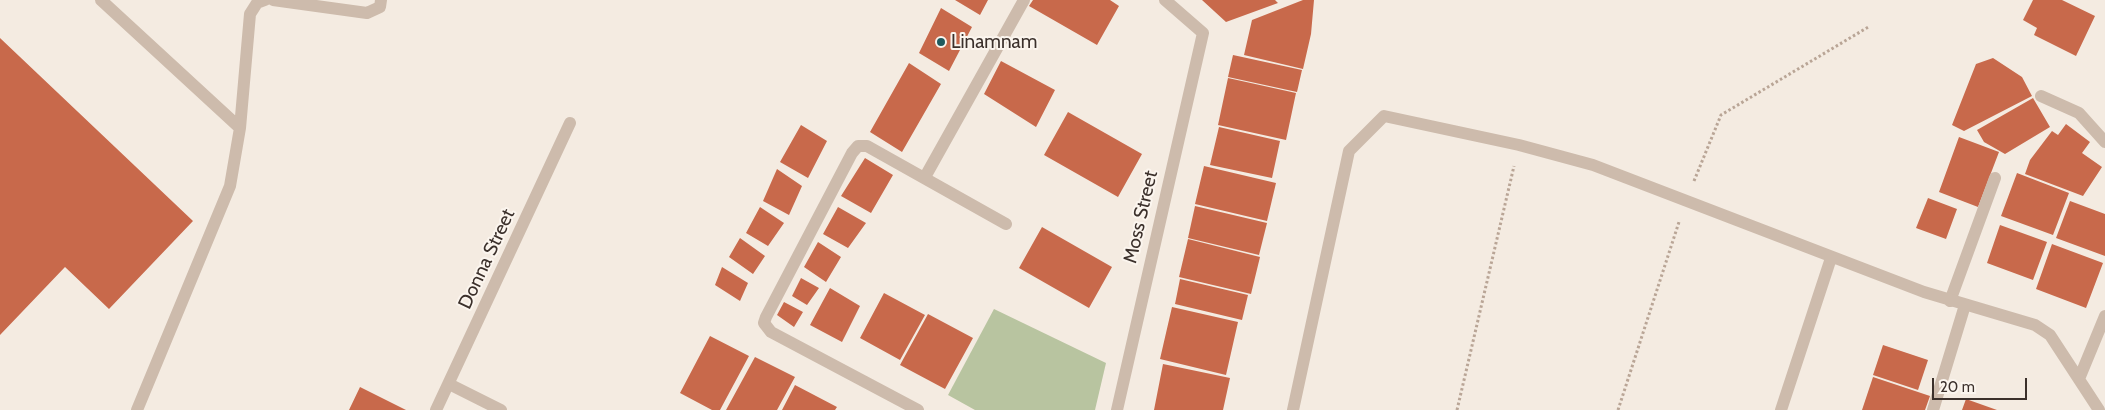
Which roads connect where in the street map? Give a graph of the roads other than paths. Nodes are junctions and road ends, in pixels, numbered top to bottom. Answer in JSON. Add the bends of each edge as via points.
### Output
{"nodes":[{"id":1,"x":101,"y":0,"type":"edge"},
{"id":2,"x":265,"y":0,"type":"edge"},
{"id":3,"x":273,"y":0,"type":"edge"},
{"id":4,"x":381,"y":0,"type":"edge"},
{"id":5,"x":1024,"y":0,"type":"edge"},
{"id":6,"x":1165,"y":0,"type":"edge"},
{"id":7,"x":2041,"y":96,"type":"dead end"},
{"id":8,"x":570,"y":124,"type":"dead end"},
{"id":9,"x":240,"y":128,"type":"junction"},
{"id":10,"x":2105,"y":142,"type":"edge"},
{"id":11,"x":925,"y":177,"type":"junction"},
{"id":12,"x":1995,"y":178,"type":"dead end"},
{"id":13,"x":1006,"y":224,"type":"dead end"},
{"id":14,"x":1831,"y":258,"type":"junction"},
{"id":15,"x":1950,"y":300,"type":"junction"},
{"id":16,"x":1966,"y":305,"type":"junction"},
{"id":17,"x":2105,"y":316,"type":"edge"},
{"id":18,"x":2079,"y":379,"type":"junction"},
{"id":19,"x":449,"y":384,"type":"junction"},
{"id":20,"x":137,"y":410,"type":"edge"},
{"id":21,"x":436,"y":410,"type":"edge"},
{"id":22,"x":501,"y":410,"type":"edge"},
{"id":23,"x":918,"y":410,"type":"edge"},
{"id":24,"x":1117,"y":410,"type":"edge"},
{"id":25,"x":1293,"y":410,"type":"edge"},
{"id":26,"x":1781,"y":410,"type":"edge"},
{"id":27,"x":1932,"y":410,"type":"edge"},
{"id":28,"x":2098,"y":410,"type":"edge"}],
"edges":[{"from":1,"to":9,"type":"street"},
{"from":2,"to":9,"type":"street","via":[[257,3],[250,14]]},
{"from":3,"to":4,"type":"street","via":[[367,13],[380,7]]},
{"from":5,"to":11,"type":"street"},
{"from":6,"to":24,"type":"street","name":"Moss Street","via":[[1203,33]]},
{"from":7,"to":10,"type":"street","via":[[2079,113]]},
{"from":8,"to":19,"type":"street","name":"Donna Street"},
{"from":9,"to":20,"type":"street","via":[[230,186]]},
{"from":11,"to":13,"type":"street"},
{"from":11,"to":23,"type":"street","via":[[866,146],[854,148],[764,322],[771,332]]},
{"from":12,"to":15,"type":"street"},
{"from":14,"to":15,"type":"street"},
{"from":14,"to":25,"type":"street","via":[[1593,165],[1384,116],[1349,151]]},
{"from":14,"to":26,"type":"street"},
{"from":15,"to":16,"type":"street"},
{"from":16,"to":18,"type":"street","via":[[2036,325],[2050,334]]},
{"from":16,"to":27,"type":"street"},
{"from":17,"to":18,"type":"street"},
{"from":18,"to":28,"type":"street"},
{"from":19,"to":21,"type":"street","name":"Donna Street"},
{"from":19,"to":22,"type":"street"}]}
